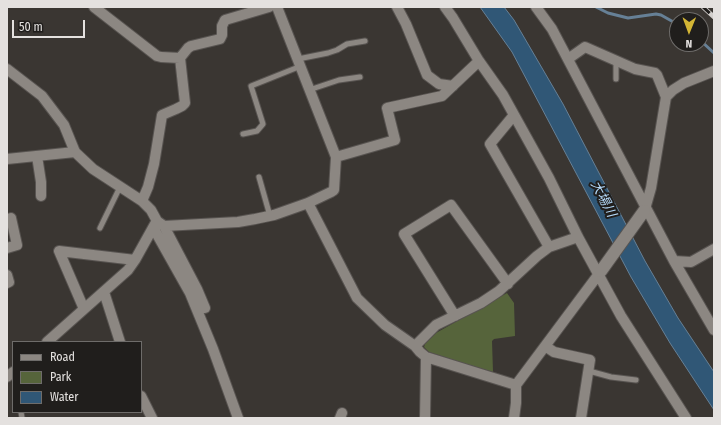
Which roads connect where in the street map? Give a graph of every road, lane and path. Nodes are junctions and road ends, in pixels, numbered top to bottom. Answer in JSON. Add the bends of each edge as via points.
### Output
{"nodes":[{"id":1,"x":94,"y":7,"type":"edge"},
{"id":2,"x":269,"y":7,"type":"edge"},
{"id":3,"x":277,"y":7,"type":"edge"},
{"id":4,"x":397,"y":7,"type":"edge"},
{"id":5,"x":445,"y":7,"type":"edge"},
{"id":6,"x":536,"y":7,"type":"edge"},
{"id":7,"x":365,"y":41,"type":"dead end"},
{"id":8,"x":180,"y":58,"type":"junction"},
{"id":9,"x":568,"y":60,"type":"junction"},
{"id":10,"x":616,"y":61,"type":"junction"},
{"id":11,"x":479,"y":62,"type":"junction"},
{"id":12,"x":300,"y":63,"type":"junction"},
{"id":13,"x":7,"y":69,"type":"edge"},
{"id":14,"x":714,"y":71,"type":"edge"},
{"id":15,"x":360,"y":77,"type":"dead end"},
{"id":16,"x":616,"y":80,"type":"dead end"},
{"id":17,"x":453,"y":86,"type":"junction"},
{"id":18,"x":309,"y":90,"type":"junction"},
{"id":19,"x":666,"y":97,"type":"junction"},
{"id":20,"x":514,"y":115,"type":"junction"},
{"id":21,"x":243,"y":134,"type":"dead end"},
{"id":22,"x":75,"y":152,"type":"junction"},
{"id":23,"x":37,"y":156,"type":"junction"},
{"id":24,"x":336,"y":157,"type":"junction"},
{"id":25,"x":7,"y":159,"type":"edge"},
{"id":26,"x":260,"y":177,"type":"dead end"},
{"id":27,"x":120,"y":187,"type":"junction"},
{"id":28,"x":41,"y":196,"type":"dead end"},
{"id":29,"x":142,"y":201,"type":"junction"},
{"id":30,"x":308,"y":203,"type":"junction"},
{"id":31,"x":645,"y":209,"type":"junction"},
{"id":32,"x":270,"y":216,"type":"junction"},
{"id":33,"x":7,"y":220,"type":"edge"},
{"id":34,"x":158,"y":225,"type":"junction"},
{"id":35,"x":100,"y":228,"type":"dead end"},
{"id":36,"x":578,"y":237,"type":"junction"},
{"id":37,"x":549,"y":247,"type":"junction"},
{"id":38,"x":7,"y":248,"type":"edge"},
{"id":39,"x":714,"y":248,"type":"edge"},
{"id":40,"x":135,"y":260,"type":"junction"},
{"id":41,"x":674,"y":261,"type":"junction"},
{"id":42,"x":600,"y":272,"type":"junction"},
{"id":43,"x":7,"y":275,"type":"edge"},
{"id":44,"x":7,"y":283,"type":"edge"},
{"id":45,"x":508,"y":284,"type":"junction"},
{"id":46,"x":104,"y":292,"type":"junction"},
{"id":47,"x":206,"y":308,"type":"dead end"},
{"id":48,"x":84,"y":309,"type":"junction"},
{"id":49,"x":455,"y":316,"type":"junction"},
{"id":50,"x":714,"y":330,"type":"edge"},
{"id":51,"x":48,"y":341,"type":"edge"},
{"id":52,"x":120,"y":341,"type":"edge"},
{"id":53,"x":415,"y":346,"type":"junction"},
{"id":54,"x":545,"y":346,"type":"junction"},
{"id":55,"x":426,"y":357,"type":"junction"},
{"id":56,"x":589,"y":371,"type":"junction"},
{"id":57,"x":636,"y":380,"type":"dead end"},
{"id":58,"x":516,"y":385,"type":"junction"},
{"id":59,"x":142,"y":398,"type":"edge"},
{"id":60,"x":683,"y":417,"type":"edge"},
{"id":61,"x":152,"y":418,"type":"edge"},
{"id":62,"x":238,"y":418,"type":"edge"},
{"id":63,"x":425,"y":418,"type":"edge"},
{"id":64,"x":514,"y":418,"type":"edge"},
{"id":65,"x":581,"y":418,"type":"edge"}],
"edges":[{"from":1,"to":8,"type":"street","via":[[157,56]]},
{"from":2,"to":8,"type":"street","via":[[225,20],[220,39],[191,46]]},
{"from":3,"to":12,"type":"street"},
{"from":4,"to":17,"type":"street","via":[[427,75],[439,84]]},
{"from":5,"to":11,"type":"street"},
{"from":6,"to":9,"type":"street","via":[[552,29]]},
{"from":7,"to":12,"type":"lane","via":[[348,44]]},
{"from":8,"to":29,"type":"street","via":[[185,102],[182,106],[162,115],[154,164]]},
{"from":9,"to":10,"type":"street","via":[[585,47]]},
{"from":9,"to":31,"type":"street"},
{"from":10,"to":16,"type":"lane"},
{"from":10,"to":19,"type":"street","via":[[658,75]]},
{"from":11,"to":17,"type":"street"},
{"from":11,"to":20,"type":"street"},
{"from":12,"to":18,"type":"street"},
{"from":12,"to":21,"type":"lane","via":[[251,86],[264,122],[257,131]]},
{"from":13,"to":22,"type":"street","via":[[47,102],[64,125]]},
{"from":14,"to":19,"type":"street","via":[[684,83]]},
{"from":15,"to":18,"type":"lane","via":[[339,80]]},
{"from":17,"to":24,"type":"street","via":[[442,96],[387,108],[395,140]]},
{"from":18,"to":24,"type":"street"},
{"from":19,"to":31,"type":"street","via":[[651,188]]},
{"from":20,"to":36,"type":"street"},
{"from":20,"to":37,"type":"street","via":[[490,144]]},
{"from":22,"to":23,"type":"street"},
{"from":22,"to":27,"type":"street","via":[[93,169]]},
{"from":23,"to":25,"type":"street"},
{"from":23,"to":28,"type":"street"},
{"from":24,"to":30,"type":"street","via":[[334,190]]},
{"from":26,"to":32,"type":"lane"},
{"from":27,"to":29,"type":"street"},
{"from":27,"to":35,"type":"lane"},
{"from":29,"to":34,"type":"street","via":[[151,210]]},
{"from":30,"to":32,"type":"street"},
{"from":30,"to":53,"type":"street","via":[[356,298],[385,325]]},
{"from":31,"to":41,"type":"street"},
{"from":31,"to":42,"type":"street"},
{"from":32,"to":34,"type":"street","via":[[238,222]]},
{"from":33,"to":38,"type":"street","via":[[11,218],[17,246]]},
{"from":34,"to":40,"type":"street"},
{"from":34,"to":47,"type":"street"},
{"from":34,"to":62,"type":"street","via":[[190,293]]},
{"from":36,"to":37,"type":"street"},
{"from":36,"to":42,"type":"street"},
{"from":37,"to":45,"type":"street"},
{"from":39,"to":41,"type":"street","via":[[691,262]]},
{"from":40,"to":46,"type":"street"},
{"from":40,"to":48,"type":"street","via":[[59,251]]},
{"from":41,"to":50,"type":"street"},
{"from":42,"to":54,"type":"street"},
{"from":42,"to":60,"type":"street","via":[[621,316]]},
{"from":43,"to":44,"type":"street"},
{"from":45,"to":49,"type":"street","via":[[481,303]]},
{"from":45,"to":49,"type":"street","via":[[451,205],[404,234]]},
{"from":46,"to":48,"type":"street"},
{"from":46,"to":52,"type":"street"},
{"from":48,"to":51,"type":"street"},
{"from":49,"to":53,"type":"street","via":[[436,325]]},
{"from":53,"to":55,"type":"street"},
{"from":54,"to":56,"type":"street","via":[[554,352],[590,360]]},
{"from":54,"to":58,"type":"street"},
{"from":55,"to":58,"type":"street"},
{"from":55,"to":63,"type":"street"},
{"from":56,"to":57,"type":"lane"},
{"from":56,"to":65,"type":"street"},
{"from":58,"to":64,"type":"street"},
{"from":59,"to":61,"type":"street"}]}
